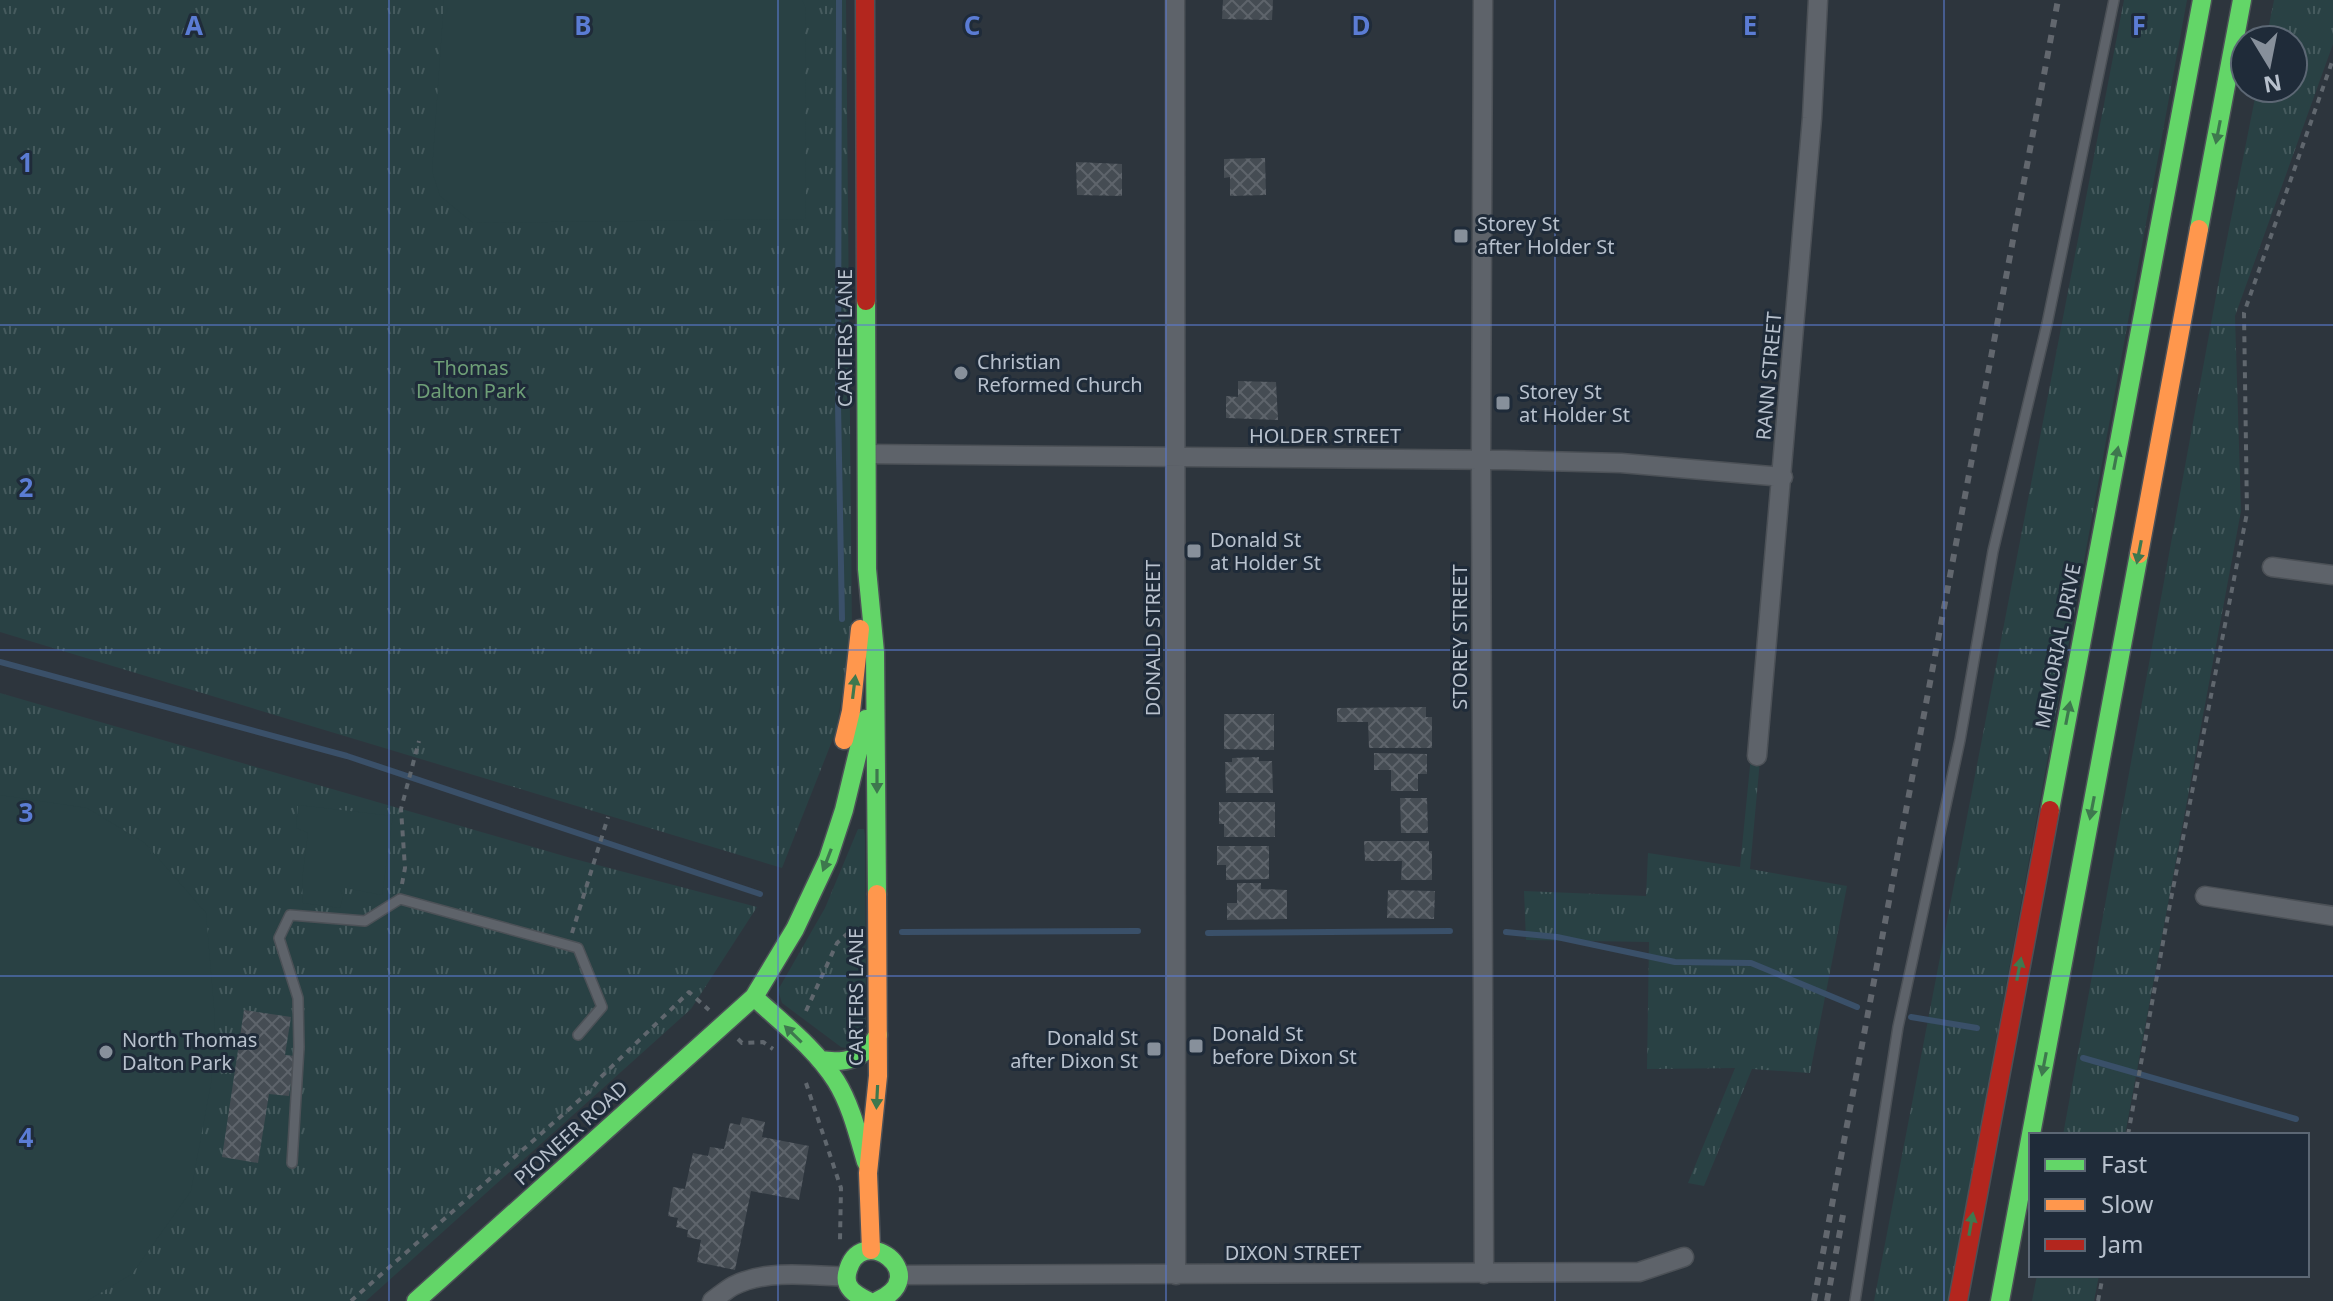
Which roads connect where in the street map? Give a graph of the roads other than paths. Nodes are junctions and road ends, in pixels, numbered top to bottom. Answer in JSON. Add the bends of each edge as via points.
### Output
{"nodes":[{"id":1,"x":865,"y":0,"type":"edge"},
{"id":2,"x":1175,"y":0,"type":"edge"},
{"id":3,"x":1483,"y":0,"type":"edge"},
{"id":4,"x":1818,"y":0,"type":"edge"},
{"id":5,"x":2114,"y":0,"type":"edge"},
{"id":6,"x":2202,"y":0,"type":"edge"},
{"id":7,"x":2242,"y":0,"type":"edge"},
{"id":8,"x":867,"y":454,"type":"junction"},
{"id":9,"x":1174,"y":457,"type":"junction"},
{"id":10,"x":1481,"y":460,"type":"junction"},
{"id":11,"x":1783,"y":477,"type":"junction"},
{"id":12,"x":2272,"y":567,"type":"dead end"},
{"id":13,"x":867,"y":569,"type":"junction"},
{"id":14,"x":2333,"y":575,"type":"edge"},
{"id":15,"x":876,"y":675,"type":"junction"},
{"id":16,"x":1757,"y":756,"type":"dead end"},
{"id":17,"x":857,"y":758,"type":"joint"},
{"id":18,"x":2205,"y":896,"type":"dead end"},
{"id":19,"x":2333,"y":916,"type":"edge"},
{"id":20,"x":754,"y":997,"type":"junction"},
{"id":21,"x":578,"y":1035,"type":"dead end"},
{"id":22,"x":878,"y":1035,"type":"junction"},
{"id":23,"x":820,"y":1060,"type":"junction"},
{"id":24,"x":2031,"y":1133,"type":"edge"},
{"id":25,"x":2029,"y":1145,"type":"edge"},
{"id":26,"x":292,"y":1163,"type":"dead end"},
{"id":27,"x":868,"y":1173,"type":"junction"},
{"id":28,"x":871,"y":1250,"type":"junction"},
{"id":29,"x":1684,"y":1257,"type":"dead end"},
{"id":30,"x":1484,"y":1274,"type":"junction"},
{"id":31,"x":899,"y":1275,"type":"junction"},
{"id":32,"x":1176,"y":1275,"type":"junction"},
{"id":33,"x":847,"y":1277,"type":"junction"},
{"id":34,"x":416,"y":1301,"type":"edge"},
{"id":35,"x":712,"y":1301,"type":"edge"},
{"id":36,"x":868,"y":1301,"type":"edge"},
{"id":37,"x":877,"y":1301,"type":"edge"},
{"id":38,"x":1855,"y":1301,"type":"edge"},
{"id":39,"x":1958,"y":1301,"type":"edge"},
{"id":40,"x":2000,"y":1301,"type":"edge"}],
"edges":[{"from":1,"to":8,"type":"main road","name":"CARTERS LANE"},
{"from":2,"to":9,"type":"street","name":"DONALD STREET"},
{"from":3,"to":10,"type":"street","name":"STOREY STREET"},
{"from":4,"to":11,"type":"street","name":"RANN STREET"},
{"from":5,"to":38,"type":"lane","via":[[2047,324],[1993,551],[1960,740],[1898,1027]]},
{"from":39,"to":6,"type":"main road","name":"MEMORIAL DRIVE","one_way":true},
{"from":7,"to":24,"type":"main road","one_way":true},
{"from":8,"to":9,"type":"street","name":"HOLDER STREET"},
{"from":8,"to":13,"type":"main road","name":"CARTERS LANE"},
{"from":9,"to":10,"type":"street","name":"HOLDER STREET"},
{"from":9,"to":32,"type":"street","name":"DONALD STREET"},
{"from":10,"to":11,"type":"street","name":"HOLDER STREET","via":[[1621,463]]},
{"from":10,"to":30,"type":"street","name":"STOREY STREET"},
{"from":11,"to":16,"type":"street","name":"RANN STREET"},
{"from":12,"to":14,"type":"street"},
{"from":13,"to":15,"type":"main road","name":"CARTERS LANE"},
{"from":20,"to":13,"type":"main road","one_way":true,"via":[[755,961],[810,858],[839,763],[851,711]]},
{"from":15,"to":17,"type":"main road","name":"CARTERS LANE"},
{"from":15,"to":22,"type":"main road","name":"CARTERS LANE","one_way":true},
{"from":17,"to":20,"type":"main road","name":"PIONEER ROAD","one_way":true,"via":[[813,894]]},
{"from":18,"to":19,"type":"street"},
{"from":23,"to":20,"type":"main road","name":"CARTERS LANE","one_way":true},
{"from":20,"to":34,"type":"main road","name":"PIONEER ROAD"},
{"from":21,"to":26,"type":"lane","via":[[602,1007],[578,948],[400,899],[365,921],[290,915],[279,938],[298,998]]},
{"from":22,"to":23,"type":"main road","via":[[864,1056],[845,1062]]},
{"from":22,"to":27,"type":"main road","name":"CARTERS LANE","one_way":true,"via":[[877,1106]]},
{"from":23,"to":27,"type":"main road","name":"CARTERS LANE","via":[[850,1110]]},
{"from":25,"to":40,"type":"main road","one_way":true},
{"from":27,"to":28,"type":"main road","name":"CARTERS LANE"},
{"from":28,"to":31,"type":"main road","via":[[893,1259]]},
{"from":28,"to":33,"type":"main road","via":[[851,1262]]},
{"from":29,"to":30,"type":"street","name":"DIXON STREET","via":[[1639,1272]]},
{"from":30,"to":32,"type":"street","name":"DIXON STREET"},
{"from":31,"to":32,"type":"street","name":"DIXON STREET"},
{"from":31,"to":37,"type":"main road","via":[[890,1295]]},
{"from":33,"to":35,"type":"street","via":[[754,1279]]},
{"from":33,"to":36,"type":"main road","via":[[854,1293]]}]}
